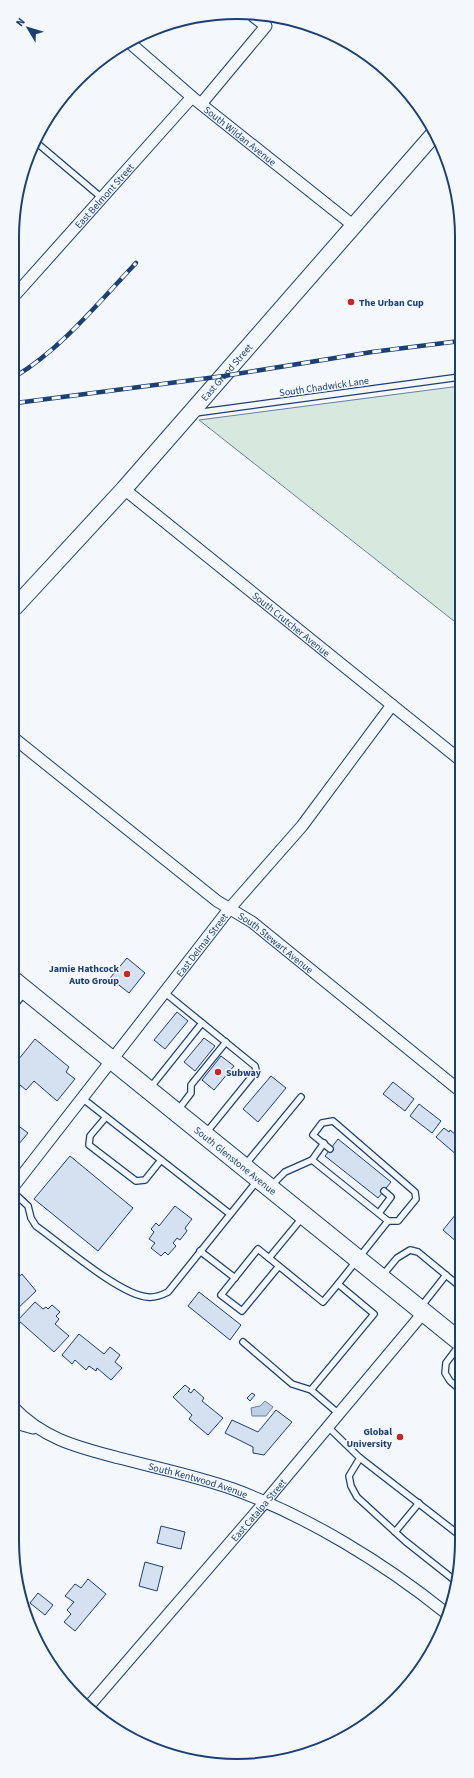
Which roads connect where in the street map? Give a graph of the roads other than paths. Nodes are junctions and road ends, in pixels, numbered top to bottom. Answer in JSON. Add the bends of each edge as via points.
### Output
{"nodes":[{"id":1,"x":258,"y":20,"type":"edge"},
{"id":2,"x":133,"y":45,"type":"edge"},
{"id":3,"x":196,"y":101,"type":"junction"},
{"id":4,"x":431,"y":137,"type":"edge"},
{"id":5,"x":39,"y":145,"type":"edge"},
{"id":6,"x":102,"y":198,"type":"junction"},
{"id":7,"x":354,"y":226,"type":"junction"},
{"id":8,"x":19,"y":291,"type":"edge"},
{"id":9,"x":455,"y":378,"type":"edge"},
{"id":10,"x":191,"y":413,"type":"junction"},
{"id":11,"x":124,"y":489,"type":"junction"},
{"id":12,"x":19,"y":603,"type":"edge"},
{"id":13,"x":392,"y":706,"type":"junction"},
{"id":14,"x":19,"y":743,"type":"edge"},
{"id":15,"x":455,"y":756,"type":"edge"},
{"id":16,"x":230,"y":908,"type":"junction"},
{"id":17,"x":20,"y":986,"type":"edge"},
{"id":18,"x":164,"y":992,"type":"junction"},
{"id":19,"x":202,"y":1023,"type":"junction"},
{"id":20,"x":226,"y":1042,"type":"junction"},
{"id":21,"x":112,"y":1060,"type":"junction"},
{"id":22,"x":455,"y":1087,"type":"edge"},
{"id":23,"x":148,"y":1090,"type":"junction"},
{"id":24,"x":301,"y":1097,"type":"dead end"},
{"id":25,"x":82,"y":1098,"type":"junction"},
{"id":26,"x":176,"y":1112,"type":"junction"},
{"id":27,"x":106,"y":1117,"type":"junction"},
{"id":28,"x":204,"y":1135,"type":"junction"},
{"id":29,"x":324,"y":1143,"type":"junction"},
{"id":30,"x":330,"y":1148,"type":"dead end"},
{"id":31,"x":161,"y":1160,"type":"junction"},
{"id":32,"x":312,"y":1160,"type":"junction"},
{"id":33,"x":244,"y":1166,"type":"junction"},
{"id":34,"x":19,"y":1179,"type":"edge"},
{"id":35,"x":264,"y":1183,"type":"junction"},
{"id":36,"x":384,"y":1191,"type":"dead end"},
{"id":37,"x":19,"y":1198,"type":"edge"},
{"id":38,"x":230,"y":1214,"type":"junction"},
{"id":39,"x":379,"y":1214,"type":"junction"},
{"id":40,"x":304,"y":1215,"type":"junction"},
{"id":41,"x":388,"y":1221,"type":"junction"},
{"id":42,"x":200,"y":1251,"type":"junction"},
{"id":43,"x":269,"y":1258,"type":"junction"},
{"id":44,"x":358,"y":1259,"type":"junction"},
{"id":45,"x":279,"y":1266,"type":"junction"},
{"id":46,"x":446,"y":1275,"type":"junction"},
{"id":47,"x":380,"y":1277,"type":"junction"},
{"id":48,"x":235,"y":1278,"type":"junction"},
{"id":49,"x":455,"y":1282,"type":"edge"},
{"id":50,"x":338,"y":1284,"type":"junction"},
{"id":51,"x":422,"y":1310,"type":"junction"},
{"id":52,"x":455,"y":1338,"type":"edge"},
{"id":53,"x":243,"y":1342,"type":"dead end"},
{"id":54,"x":455,"y":1351,"type":"edge"},
{"id":55,"x":455,"y":1385,"type":"edge"},
{"id":56,"x":311,"y":1390,"type":"junction"},
{"id":57,"x":19,"y":1412,"type":"edge"},
{"id":58,"x":339,"y":1414,"type":"junction"},
{"id":59,"x":19,"y":1424,"type":"edge"},
{"id":60,"x":328,"y":1427,"type":"junction"},
{"id":61,"x":43,"y":1432,"type":"junction"},
{"id":62,"x":360,"y":1458,"type":"junction"},
{"id":63,"x":266,"y":1502,"type":"junction"},
{"id":64,"x":419,"y":1503,"type":"junction"},
{"id":65,"x":395,"y":1532,"type":"junction"},
{"id":66,"x":455,"y":1532,"type":"edge"},
{"id":67,"x":452,"y":1578,"type":"edge"},
{"id":68,"x":443,"y":1611,"type":"edge"},
{"id":69,"x":91,"y":1703,"type":"edge"}],
"edges":[{"from":1,"to":3,"type":"street","name":"East Belmont Street","via":[[266,26]]},
{"from":2,"to":3,"type":"street","name":"South Wildan Avenue"},
{"from":3,"to":6,"type":"street","name":"East Belmont Street"},
{"from":3,"to":7,"type":"street","name":"South Wildan Avenue"},
{"from":4,"to":7,"type":"main road","name":"East Grand Street"},
{"from":5,"to":6,"type":"lane"},
{"from":6,"to":8,"type":"street","name":"East Belmont Street"},
{"from":7,"to":10,"type":"main road","name":"East Grand Street"},
{"from":9,"to":10,"type":"lane","name":"South Chadwick Lane"},
{"from":10,"to":11,"type":"main road","name":"East Grand Street"},
{"from":11,"to":12,"type":"main road","name":"East Grand Street"},
{"from":11,"to":13,"type":"street","name":"South Crutcher Avenue"},
{"from":13,"to":15,"type":"street","name":"South Crutcher Avenue"},
{"from":13,"to":16,"type":"street","name":"East Delmar Street","via":[[302,826]]},
{"from":14,"to":16,"type":"street","name":"South Stewart Avenue","via":[[217,901]]},
{"from":16,"to":18,"type":"street","name":"East Delmar Street"},
{"from":16,"to":22,"type":"street","name":"South Stewart Avenue","via":[[252,922]]},
{"from":17,"to":21,"type":"main road","name":"South Glenstone Avenue"},
{"from":18,"to":19,"type":"lane"},
{"from":18,"to":21,"type":"street","name":"East Delmar Street"},
{"from":19,"to":20,"type":"lane"},
{"from":19,"to":23,"type":"lane"},
{"from":20,"to":26,"type":"lane","via":[[191,1085],[191,1093]]},
{"from":20,"to":28,"type":"lane","via":[[252,1062],[256,1070]]},
{"from":21,"to":23,"type":"main road","name":"South Glenstone Avenue"},
{"from":21,"to":25,"type":"street","name":"East Delmar Street"},
{"from":23,"to":26,"type":"main road","name":"South Glenstone Avenue"},
{"from":24,"to":33,"type":"lane"},
{"from":25,"to":27,"type":"lane"},
{"from":25,"to":34,"type":"street","name":"East Delmar Street"},
{"from":26,"to":28,"type":"main road","name":"South Glenstone Avenue"},
{"from":27,"to":31,"type":"lane"},
{"from":27,"to":31,"type":"lane","via":[[90,1136],[89,1145],[136,1181],[145,1180]]},
{"from":28,"to":33,"type":"main road","name":"South Glenstone Avenue"},
{"from":29,"to":30,"type":"lane"},
{"from":29,"to":32,"type":"lane"},
{"from":29,"to":41,"type":"lane","via":[[313,1135],[322,1123],[333,1121],[415,1192],[416,1199],[398,1221]]},
{"from":31,"to":38,"type":"lane"},
{"from":32,"to":35,"type":"lane"},
{"from":32,"to":39,"type":"lane"},
{"from":33,"to":35,"type":"main road","name":"South Glenstone Avenue"},
{"from":35,"to":38,"type":"lane"},
{"from":35,"to":40,"type":"main road","name":"South Glenstone Avenue"},
{"from":36,"to":39,"type":"lane","via":[[391,1197]]},
{"from":37,"to":42,"type":"lane","via":[[28,1206],[36,1226],[123,1289],[147,1298],[158,1297],[168,1292]]},
{"from":38,"to":42,"type":"lane"},
{"from":39,"to":41,"type":"lane"},
{"from":40,"to":43,"type":"lane"},
{"from":40,"to":44,"type":"main road","name":"South Glenstone Avenue"},
{"from":41,"to":44,"type":"lane"},
{"from":42,"to":48,"type":"lane"},
{"from":43,"to":45,"type":"lane"},
{"from":43,"to":48,"type":"lane","via":[[258,1249]]},
{"from":44,"to":47,"type":"main road","name":"South Glenstone Avenue"},
{"from":44,"to":50,"type":"lane"},
{"from":45,"to":48,"type":"lane","via":[[242,1311],[221,1295]]},
{"from":45,"to":50,"type":"lane","via":[[323,1302]]},
{"from":46,"to":47,"type":"lane","via":[[418,1252],[410,1250],[397,1258]]},
{"from":46,"to":49,"type":"lane"},
{"from":46,"to":51,"type":"lane"},
{"from":47,"to":51,"type":"main road","name":"South Glenstone Avenue"},
{"from":50,"to":56,"type":"lane","via":[[374,1314]]},
{"from":51,"to":52,"type":"main road","name":"South Glenstone Avenue"},
{"from":51,"to":58,"type":"street","name":"East Catalpa Street"},
{"from":53,"to":56,"type":"lane","via":[[292,1384]]},
{"from":54,"to":55,"type":"lane","via":[[446,1362],[445,1373]]},
{"from":56,"to":58,"type":"lane"},
{"from":57,"to":61,"type":"street","name":"South Kentwood Avenue"},
{"from":58,"to":60,"type":"street","name":"East Catalpa Street"},
{"from":59,"to":61,"type":"street","name":"South Kentwood Avenue"},
{"from":60,"to":62,"type":"lane"},
{"from":60,"to":63,"type":"street","name":"East Catalpa Street"},
{"from":61,"to":63,"type":"street","name":"South Kentwood Avenue","via":[[71,1445],[220,1484]]},
{"from":62,"to":64,"type":"lane"},
{"from":62,"to":65,"type":"lane","via":[[349,1476],[351,1486],[357,1497]]},
{"from":63,"to":68,"type":"street","name":"South Kentwood Avenue","via":[[365,1556]]},
{"from":63,"to":69,"type":"street","name":"East Catalpa Street"},
{"from":64,"to":65,"type":"lane"},
{"from":64,"to":66,"type":"lane"},
{"from":65,"to":67,"type":"lane"}]}
